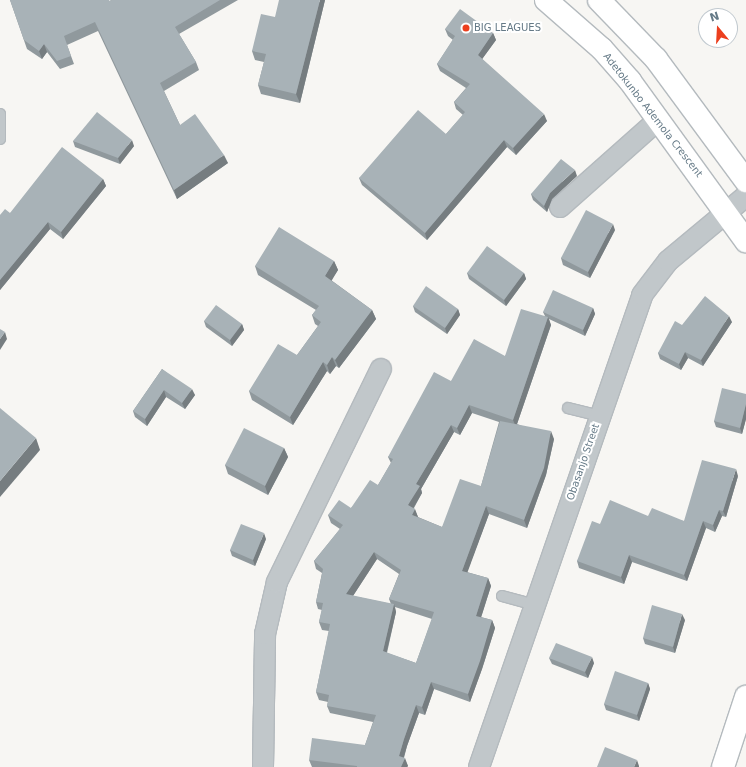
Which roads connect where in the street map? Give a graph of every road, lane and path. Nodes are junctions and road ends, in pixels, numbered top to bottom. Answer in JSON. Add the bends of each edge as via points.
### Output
{"nodes":[{"id":1,"x":546,"y":0,"type":"edge"},
{"id":2,"x":599,"y":0,"type":"edge"},
{"id":3,"x":0,"y":114,"type":"edge"},
{"id":4,"x":658,"y":120,"type":"junction"},
{"id":5,"x":0,"y":139,"type":"edge"},
{"id":6,"x":746,"y":181,"type":"edge"},
{"id":7,"x":746,"y":196,"type":"edge"},
{"id":8,"x":560,"y":207,"type":"dead end"},
{"id":9,"x":726,"y":211,"type":"junction"},
{"id":10,"x":746,"y":241,"type":"edge"},
{"id":11,"x":381,"y":369,"type":"dead end"},
{"id":12,"x":568,"y":408,"type":"dead end"},
{"id":13,"x":599,"y":416,"type":"junction"},
{"id":14,"x":502,"y":596,"type":"dead end"},
{"id":15,"x":535,"y":605,"type":"junction"},
{"id":16,"x":746,"y":697,"type":"edge"},
{"id":17,"x":263,"y":767,"type":"edge"},
{"id":18,"x":479,"y":767,"type":"edge"},
{"id":19,"x":723,"y":767,"type":"edge"}],
"edges":[{"from":1,"to":4,"type":"main road","name":"Adetokunbo Ademola Crescent","via":[[602,49]]},
{"from":2,"to":6,"type":"main road","via":[[656,59]]},
{"from":3,"to":5,"type":"lane"},
{"from":4,"to":8,"type":"street"},
{"from":4,"to":9,"type":"main road","name":"Adetokunbo Ademola Crescent"},
{"from":7,"to":9,"type":"street","name":"Obasanjo Street"},
{"from":9,"to":10,"type":"main road","name":"Adetokunbo Ademola Crescent"},
{"from":9,"to":13,"type":"street","name":"Obasanjo Street","via":[[668,261],[642,296]]},
{"from":11,"to":17,"type":"street","via":[[277,582],[265,634]]},
{"from":12,"to":13,"type":"lane"},
{"from":13,"to":15,"type":"street","name":"Obasanjo Street"},
{"from":14,"to":15,"type":"lane"},
{"from":15,"to":18,"type":"street","name":"Obasanjo Street"},
{"from":16,"to":19,"type":"main road"}]}
